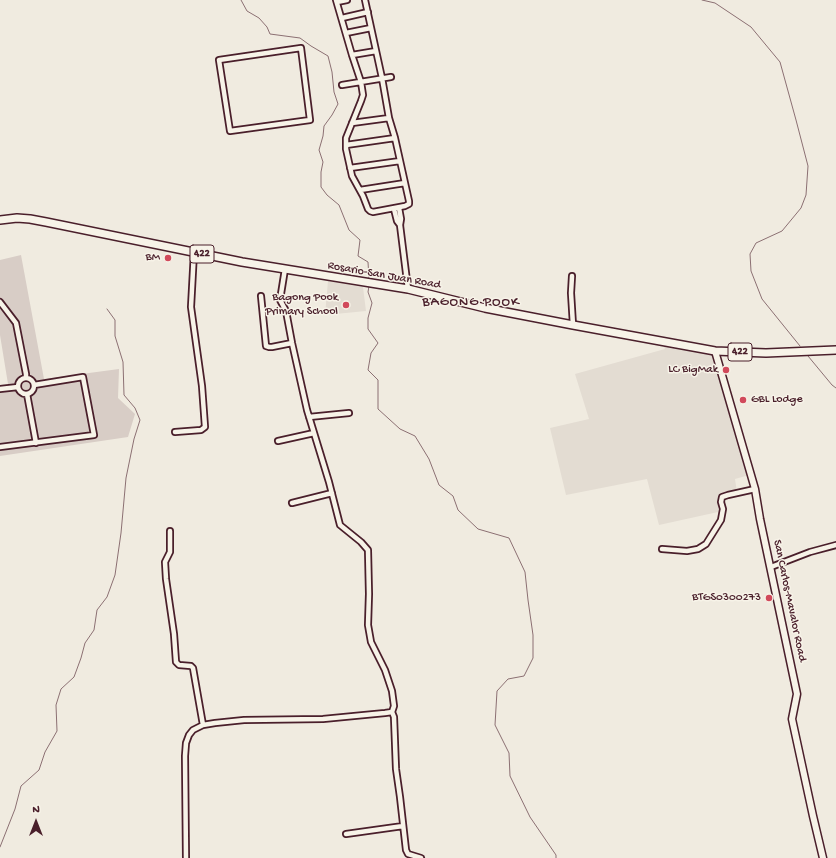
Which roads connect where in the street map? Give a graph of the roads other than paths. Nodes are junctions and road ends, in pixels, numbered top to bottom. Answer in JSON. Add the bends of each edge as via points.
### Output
{"nodes":[{"id":1,"x":347,"y":0,"type":"edge"},
{"id":2,"x":365,"y":0,"type":"edge"},
{"id":3,"x":337,"y":1,"type":"edge"},
{"id":4,"x":368,"y":12,"type":"junction"},
{"id":5,"x":342,"y":18,"type":"junction"},
{"id":6,"x":371,"y":28,"type":"junction"},
{"id":7,"x":346,"y":33,"type":"junction"},
{"id":8,"x":376,"y":51,"type":"junction"},
{"id":9,"x":352,"y":54,"type":"junction"},
{"id":10,"x":219,"y":60,"type":"joint"},
{"id":11,"x":391,"y":77,"type":"dead end"},
{"id":12,"x":382,"y":78,"type":"junction"},
{"id":13,"x":361,"y":82,"type":"junction"},
{"id":14,"x":342,"y":85,"type":"dead end"},
{"id":15,"x":389,"y":118,"type":"junction"},
{"id":16,"x":352,"y":123,"type":"junction"},
{"id":17,"x":395,"y":138,"type":"junction"},
{"id":18,"x":346,"y":145,"type":"junction"},
{"id":19,"x":400,"y":161,"type":"junction"},
{"id":20,"x":350,"y":168,"type":"junction"},
{"id":21,"x":405,"y":183,"type":"junction"},
{"id":22,"x":360,"y":190,"type":"junction"},
{"id":23,"x":396,"y":208,"type":"junction"},
{"id":24,"x":0,"y":220,"type":"edge"},
{"id":25,"x":194,"y":252,"type":"junction"},
{"id":26,"x":285,"y":269,"type":"junction"},
{"id":27,"x":572,"y":276,"type":"dead end"},
{"id":28,"x":408,"y":289,"type":"junction"},
{"id":29,"x":260,"y":296,"type":"dead end"},
{"id":30,"x":0,"y":302,"type":"edge"},
{"id":31,"x":573,"y":325,"type":"junction"},
{"id":32,"x":292,"y":343,"type":"junction"},
{"id":33,"x":836,"y":350,"type":"edge"},
{"id":34,"x":715,"y":351,"type":"junction"},
{"id":35,"x":26,"y":378,"type":"junction"},
{"id":36,"x":34,"y":385,"type":"junction"},
{"id":37,"x":18,"y":387,"type":"junction"},
{"id":38,"x":0,"y":389,"type":"edge"},
{"id":39,"x":27,"y":394,"type":"junction"},
{"id":40,"x":349,"y":413,"type":"dead end"},
{"id":41,"x":309,"y":417,"type":"junction"},
{"id":42,"x":175,"y":432,"type":"dead end"},
{"id":43,"x":314,"y":433,"type":"junction"},
{"id":44,"x":278,"y":441,"type":"dead end"},
{"id":45,"x":36,"y":443,"type":"junction"},
{"id":46,"x":0,"y":447,"type":"edge"},
{"id":47,"x":755,"y":489,"type":"junction"},
{"id":48,"x":332,"y":493,"type":"junction"},
{"id":49,"x":292,"y":503,"type":"dead end"},
{"id":50,"x":170,"y":531,"type":"dead end"},
{"id":51,"x":836,"y":545,"type":"edge"},
{"id":52,"x":662,"y":548,"type":"dead end"},
{"id":53,"x":771,"y":567,"type":"junction"},
{"id":54,"x":392,"y":712,"type":"junction"},
{"id":55,"x":203,"y":725,"type":"junction"},
{"id":56,"x":403,"y":826,"type":"junction"},
{"id":57,"x":346,"y":834,"type":"dead end"},
{"id":58,"x":186,"y":858,"type":"edge"},
{"id":59,"x":421,"y":858,"type":"edge"},
{"id":60,"x":823,"y":858,"type":"edge"}],
"edges":[{"from":1,"to":3,"type":"street"},
{"from":2,"to":4,"type":"street"},
{"from":3,"to":5,"type":"street"},
{"from":4,"to":5,"type":"street"},
{"from":4,"to":6,"type":"street"},
{"from":5,"to":7,"type":"street"},
{"from":6,"to":7,"type":"street"},
{"from":6,"to":8,"type":"street"},
{"from":7,"to":9,"type":"street"},
{"from":8,"to":9,"type":"street"},
{"from":8,"to":12,"type":"street"},
{"from":9,"to":13,"type":"street"},
{"from":10,"to":10,"type":"street","via":[[230,131],[310,120],[301,48]]},
{"from":11,"to":12,"type":"street"},
{"from":12,"to":13,"type":"street"},
{"from":12,"to":15,"type":"street"},
{"from":13,"to":14,"type":"street"},
{"from":13,"to":16,"type":"street","via":[[361,101]]},
{"from":15,"to":16,"type":"street"},
{"from":15,"to":17,"type":"street"},
{"from":16,"to":18,"type":"street"},
{"from":17,"to":18,"type":"street"},
{"from":17,"to":19,"type":"street"},
{"from":18,"to":20,"type":"street"},
{"from":19,"to":20,"type":"street"},
{"from":19,"to":21,"type":"street"},
{"from":20,"to":22,"type":"street"},
{"from":21,"to":22,"type":"street"},
{"from":21,"to":23,"type":"street","via":[[409,202],[407,206]]},
{"from":22,"to":23,"type":"street","via":[[370,211]]},
{"from":23,"to":28,"type":"street","via":[[401,220]]},
{"from":24,"to":25,"type":"main road","name":"Rosario-San Juan Road","number":"422","via":[[17,218],[46,222]]},
{"from":25,"to":26,"type":"main road","name":"Rosario-San Juan Road","number":"422"},
{"from":25,"to":42,"type":"street","via":[[191,307],[205,427],[200,430]]},
{"from":26,"to":28,"type":"main road","name":"Rosario-San Juan Road","number":"422"},
{"from":26,"to":32,"type":"street","via":[[280,300],[286,311]]},
{"from":27,"to":31,"type":"street"},
{"from":28,"to":31,"type":"main road","name":"Rosario-San Juan Road","number":"422","via":[[485,308]]},
{"from":29,"to":32,"type":"street","via":[[266,346]]},
{"from":30,"to":35,"type":"street","via":[[16,323]]},
{"from":31,"to":34,"type":"main road","name":"Rosario-San Juan Road","number":"422"},
{"from":32,"to":41,"type":"street"},
{"from":33,"to":34,"type":"main road","name":"Rosario-San Juan Road","number":"422","via":[[766,353]]},
{"from":34,"to":47,"type":"street","name":"San Carlos-Mavalor Road"},
{"from":35,"to":36,"type":"street"},
{"from":35,"to":37,"type":"street","via":[[19,382]]},
{"from":36,"to":39,"type":"street","via":[[34,390]]},
{"from":36,"to":45,"type":"street","via":[[83,377],[94,435]]},
{"from":37,"to":38,"type":"street"},
{"from":37,"to":39,"type":"street"},
{"from":39,"to":45,"type":"street"},
{"from":40,"to":41,"type":"street"},
{"from":41,"to":43,"type":"street"},
{"from":43,"to":44,"type":"street"},
{"from":43,"to":48,"type":"street"},
{"from":45,"to":46,"type":"street"},
{"from":47,"to":52,"type":"street","via":[[722,497],[721,520],[706,544],[687,551]]},
{"from":47,"to":53,"type":"street","name":"San Carlos-Mavalor Road"},
{"from":48,"to":49,"type":"street"},
{"from":48,"to":54,"type":"street","via":[[340,525],[368,550],[368,625],[371,642],[392,691]]},
{"from":50,"to":55,"type":"street","via":[[170,552],[165,562],[176,662],[193,668]]},
{"from":51,"to":53,"type":"street"},
{"from":53,"to":60,"type":"street","name":"San Carlos-Mavalor Road","via":[[797,694],[792,719]]},
{"from":54,"to":55,"type":"street","via":[[323,719],[244,720]]},
{"from":54,"to":56,"type":"street"},
{"from":55,"to":58,"type":"street","via":[[193,730],[186,743]]},
{"from":56,"to":57,"type":"street"},
{"from":56,"to":59,"type":"street","via":[[408,854]]}]}
